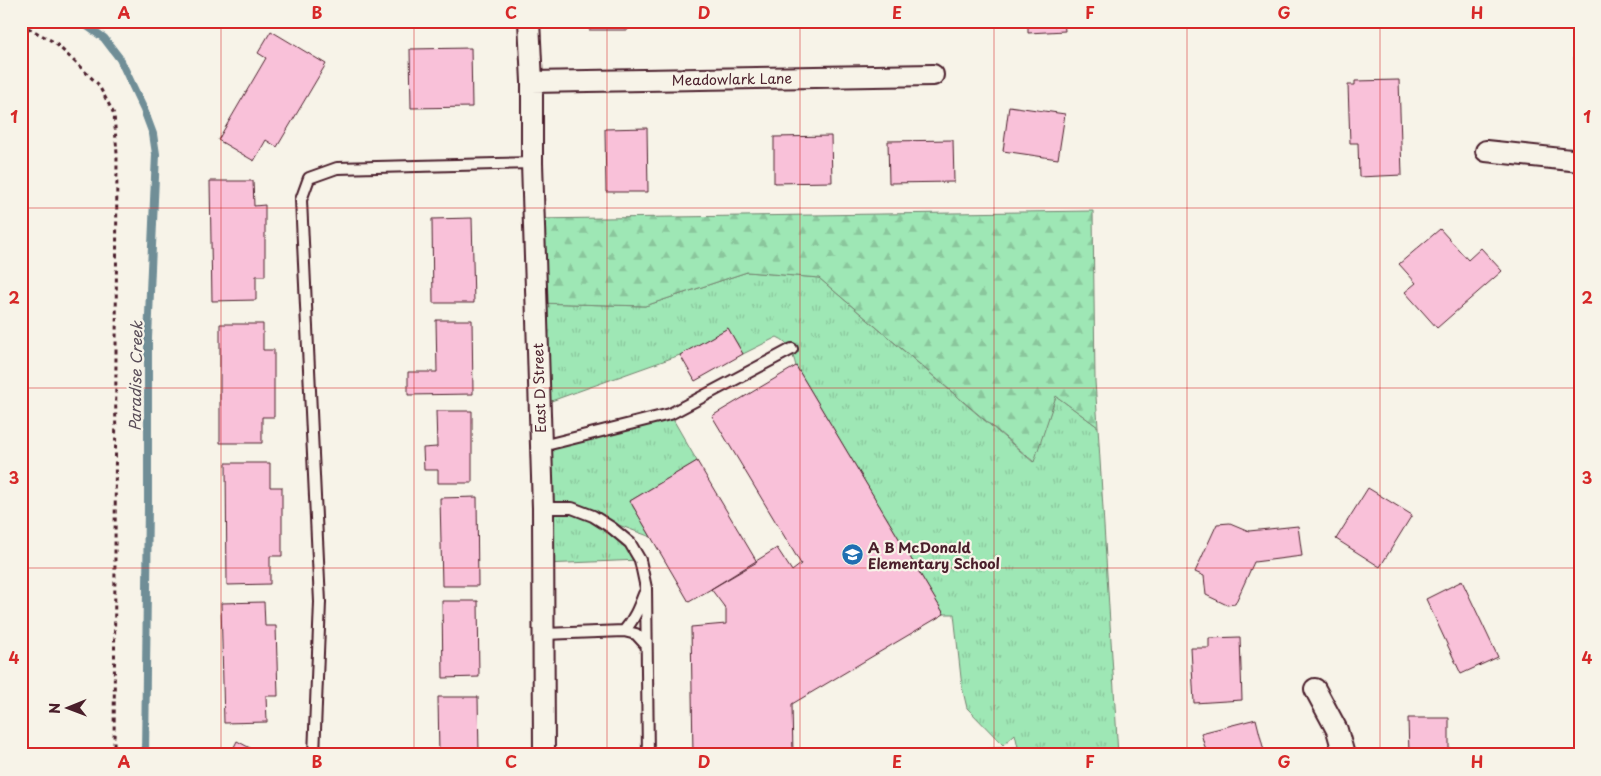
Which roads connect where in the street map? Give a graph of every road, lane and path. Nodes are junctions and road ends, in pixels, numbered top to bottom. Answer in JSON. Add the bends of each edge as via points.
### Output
{"nodes":[{"id":1,"x":529,"y":21,"type":"edge"},
{"id":2,"x":21,"y":24,"type":"edge"},
{"id":3,"x":933,"y":76,"type":"dead end"},
{"id":4,"x":532,"y":82,"type":"junction"},
{"id":5,"x":1486,"y":152,"type":"dead end"},
{"id":6,"x":1580,"y":162,"type":"edge"},
{"id":7,"x":532,"y":163,"type":"junction"},
{"id":8,"x":792,"y":349,"type":"dead end"},
{"id":9,"x":542,"y":446,"type":"junction"},
{"id":10,"x":544,"y":508,"type":"junction"},
{"id":11,"x":646,"y":588,"type":"junction"},
{"id":12,"x":624,"y":631,"type":"junction"},
{"id":13,"x":544,"y":634,"type":"junction"},
{"id":14,"x":646,"y":645,"type":"junction"},
{"id":15,"x":1315,"y":689,"type":"dead end"},
{"id":16,"x":114,"y":755,"type":"edge"},
{"id":17,"x":314,"y":755,"type":"edge"},
{"id":18,"x":544,"y":755,"type":"edge"},
{"id":19,"x":648,"y":755,"type":"edge"},
{"id":20,"x":1344,"y":755,"type":"edge"}],
"edges":[{"from":1,"to":4,"type":"street","name":"East D Street"},
{"from":2,"to":16,"type":"path","via":[[54,42],[98,84],[114,114],[117,164]]},
{"from":3,"to":4,"type":"street","name":"Meadowlark Lane"},
{"from":4,"to":7,"type":"street","name":"East D Street"},
{"from":5,"to":6,"type":"street"},
{"from":7,"to":9,"type":"street","name":"East D Street"},
{"from":7,"to":17,"type":"lane","via":[[337,168],[309,178],[301,200],[320,602]]},
{"from":8,"to":9,"type":"lane","via":[[670,414]]},
{"from":9,"to":10,"type":"street","name":"East D Street"},
{"from":10,"to":11,"type":"lane","via":[[572,508],[612,528],[630,543],[640,560]]},
{"from":10,"to":13,"type":"street","name":"East D Street"},
{"from":11,"to":12,"type":"lane","via":[[637,612]]},
{"from":11,"to":14,"type":"lane"},
{"from":12,"to":13,"type":"lane"},
{"from":12,"to":14,"type":"lane","via":[[636,634]]},
{"from":13,"to":18,"type":"street","name":"East D Street"},
{"from":14,"to":19,"type":"lane"},
{"from":15,"to":20,"type":"street","via":[[1337,730]]}]}
